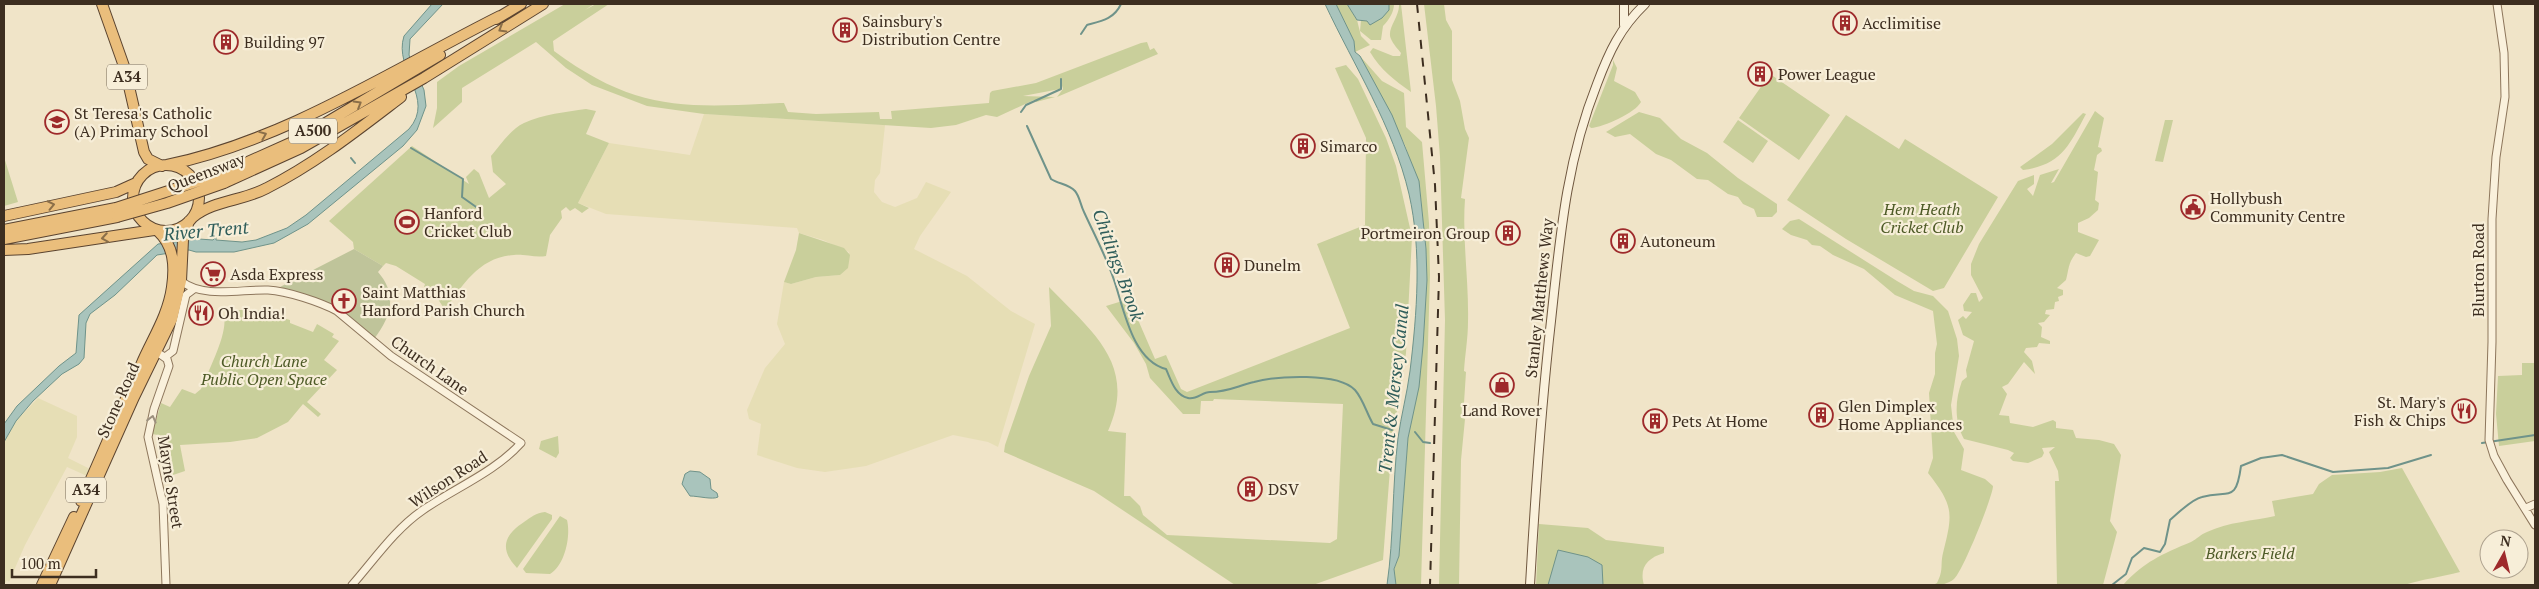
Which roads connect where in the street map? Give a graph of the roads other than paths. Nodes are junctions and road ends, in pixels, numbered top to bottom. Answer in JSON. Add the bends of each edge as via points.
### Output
{"nodes":[{"id":1,"x":102,"y":4,"type":"edge"},
{"id":2,"x":521,"y":4,"type":"edge"},
{"id":3,"x":543,"y":4,"type":"edge"},
{"id":4,"x":1624,"y":4,"type":"edge"},
{"id":5,"x":1629,"y":4,"type":"edge"},
{"id":6,"x":1645,"y":4,"type":"edge"},
{"id":7,"x":2497,"y":4,"type":"edge"},
{"id":8,"x":1624,"y":25,"type":"junction"},
{"id":9,"x":398,"y":74,"type":"junction"},
{"id":10,"x":404,"y":92,"type":"junction"},
{"id":11,"x":144,"y":152,"type":"junction"},
{"id":12,"x":165,"y":166,"type":"junction"},
{"id":13,"x":223,"y":178,"type":"junction"},
{"id":14,"x":137,"y":181,"type":"junction"},
{"id":15,"x":116,"y":213,"type":"junction"},
{"id":16,"x":4,"y":216,"type":"edge"},
{"id":17,"x":191,"y":219,"type":"junction"},
{"id":18,"x":4,"y":230,"type":"edge"},
{"id":19,"x":156,"y":231,"type":"junction"},
{"id":20,"x":4,"y":239,"type":"edge"},
{"id":21,"x":4,"y":250,"type":"edge"},
{"id":22,"x":177,"y":254,"type":"junction"},
{"id":23,"x":181,"y":281,"type":"junction"},
{"id":24,"x":194,"y":289,"type":"junction"},
{"id":25,"x":157,"y":352,"type":"junction"},
{"id":26,"x":521,"y":443,"type":"joint"},
{"id":27,"x":2535,"y":504,"type":"edge"},
{"id":28,"x":2526,"y":508,"type":"junction"},
{"id":29,"x":2535,"y":525,"type":"edge"},
{"id":30,"x":42,"y":585,"type":"edge"},
{"id":31,"x":50,"y":585,"type":"edge"},
{"id":32,"x":166,"y":585,"type":"edge"},
{"id":33,"x":352,"y":585,"type":"edge"},
{"id":34,"x":1530,"y":585,"type":"edge"}],
"edges":[{"from":1,"to":11,"type":"highway","number":"A34","via":[[125,69]]},
{"from":2,"to":9,"type":"highway"},
{"from":3,"to":10,"type":"highway","one_way":true},
{"from":4,"to":8,"type":"main road","name":"Stanley Matthews Way"},
{"from":5,"to":6,"type":"main road"},
{"from":6,"to":8,"type":"main road","name":"Stanley Matthews Way"},
{"from":7,"to":28,"type":"street","name":"Blurton Road","via":[[2504,53],[2505,97],[2492,218],[2490,443],[2507,480]]},
{"from":8,"to":34,"type":"main road","name":"Stanley Matthews Way","via":[[1605,61],[1587,108],[1574,150],[1562,209],[1536,473]]},
{"from":12,"to":9,"type":"highway","one_way":true,"via":[[223,151]]},
{"from":13,"to":9,"type":"highway","name":"Queensway","number":"A500","one_way":true,"via":[[298,140]]},
{"from":10,"to":13,"type":"highway","name":"Queensway","number":"A500","via":[[302,148]]},
{"from":10,"to":17,"type":"highway","via":[[354,133],[282,181],[247,198],[211,206]]},
{"from":11,"to":12,"type":"highway","via":[[148,159]]},
{"from":11,"to":14,"type":"highway","number":"A34"},
{"from":12,"to":14,"type":"highway"},
{"from":12,"to":17,"type":"highway","via":[[186,172],[196,185],[198,199]]},
{"from":13,"to":15,"type":"highway","name":"Queensway","number":"A500","bridge":true},
{"from":16,"to":14,"type":"highway","one_way":true,"via":[[116,192]]},
{"from":14,"to":19,"type":"highway","via":[[133,196],[135,211],[142,222]]},
{"from":15,"to":18,"type":"highway","name":"Queensway","number":"A500"},
{"from":15,"to":20,"type":"highway","name":"Queensway","number":"A500"},
{"from":17,"to":19,"type":"highway","via":[[175,229]]},
{"from":17,"to":22,"type":"highway","name":"Stone Road","number":"A34"},
{"from":19,"to":21,"type":"highway","one_way":true},
{"from":19,"to":22,"type":"highway","name":"Stone Road","number":"A34"},
{"from":22,"to":23,"type":"highway","name":"Stone Road","number":"A34"},
{"from":22,"to":25,"type":"highway","name":"Stone Road","number":"A34","via":[[171,297],[162,322]]},
{"from":23,"to":24,"type":"street"},
{"from":23,"to":25,"type":"highway","name":"Stone Road","number":"A34","via":[[172,319]]},
{"from":24,"to":25,"type":"street","name":"Mayne Street","via":[[186,295],[174,351]]},
{"from":24,"to":26,"type":"street","name":"Church Lane","via":[[267,290],[328,306],[391,356]]},
{"from":25,"to":30,"type":"highway","name":"Stone Road","number":"A34"},
{"from":25,"to":31,"type":"highway","name":"Stone Road","number":"A34"},
{"from":32,"to":25,"type":"street","name":"Mayne Street","one_way":true,"via":[[165,525],[148,437],[169,366]]},
{"from":26,"to":33,"type":"street","name":"Wilson Road","via":[[505,459],[421,511]]},
{"from":27,"to":28,"type":"street"},
{"from":28,"to":29,"type":"street","name":"Blurton Road"}]}
